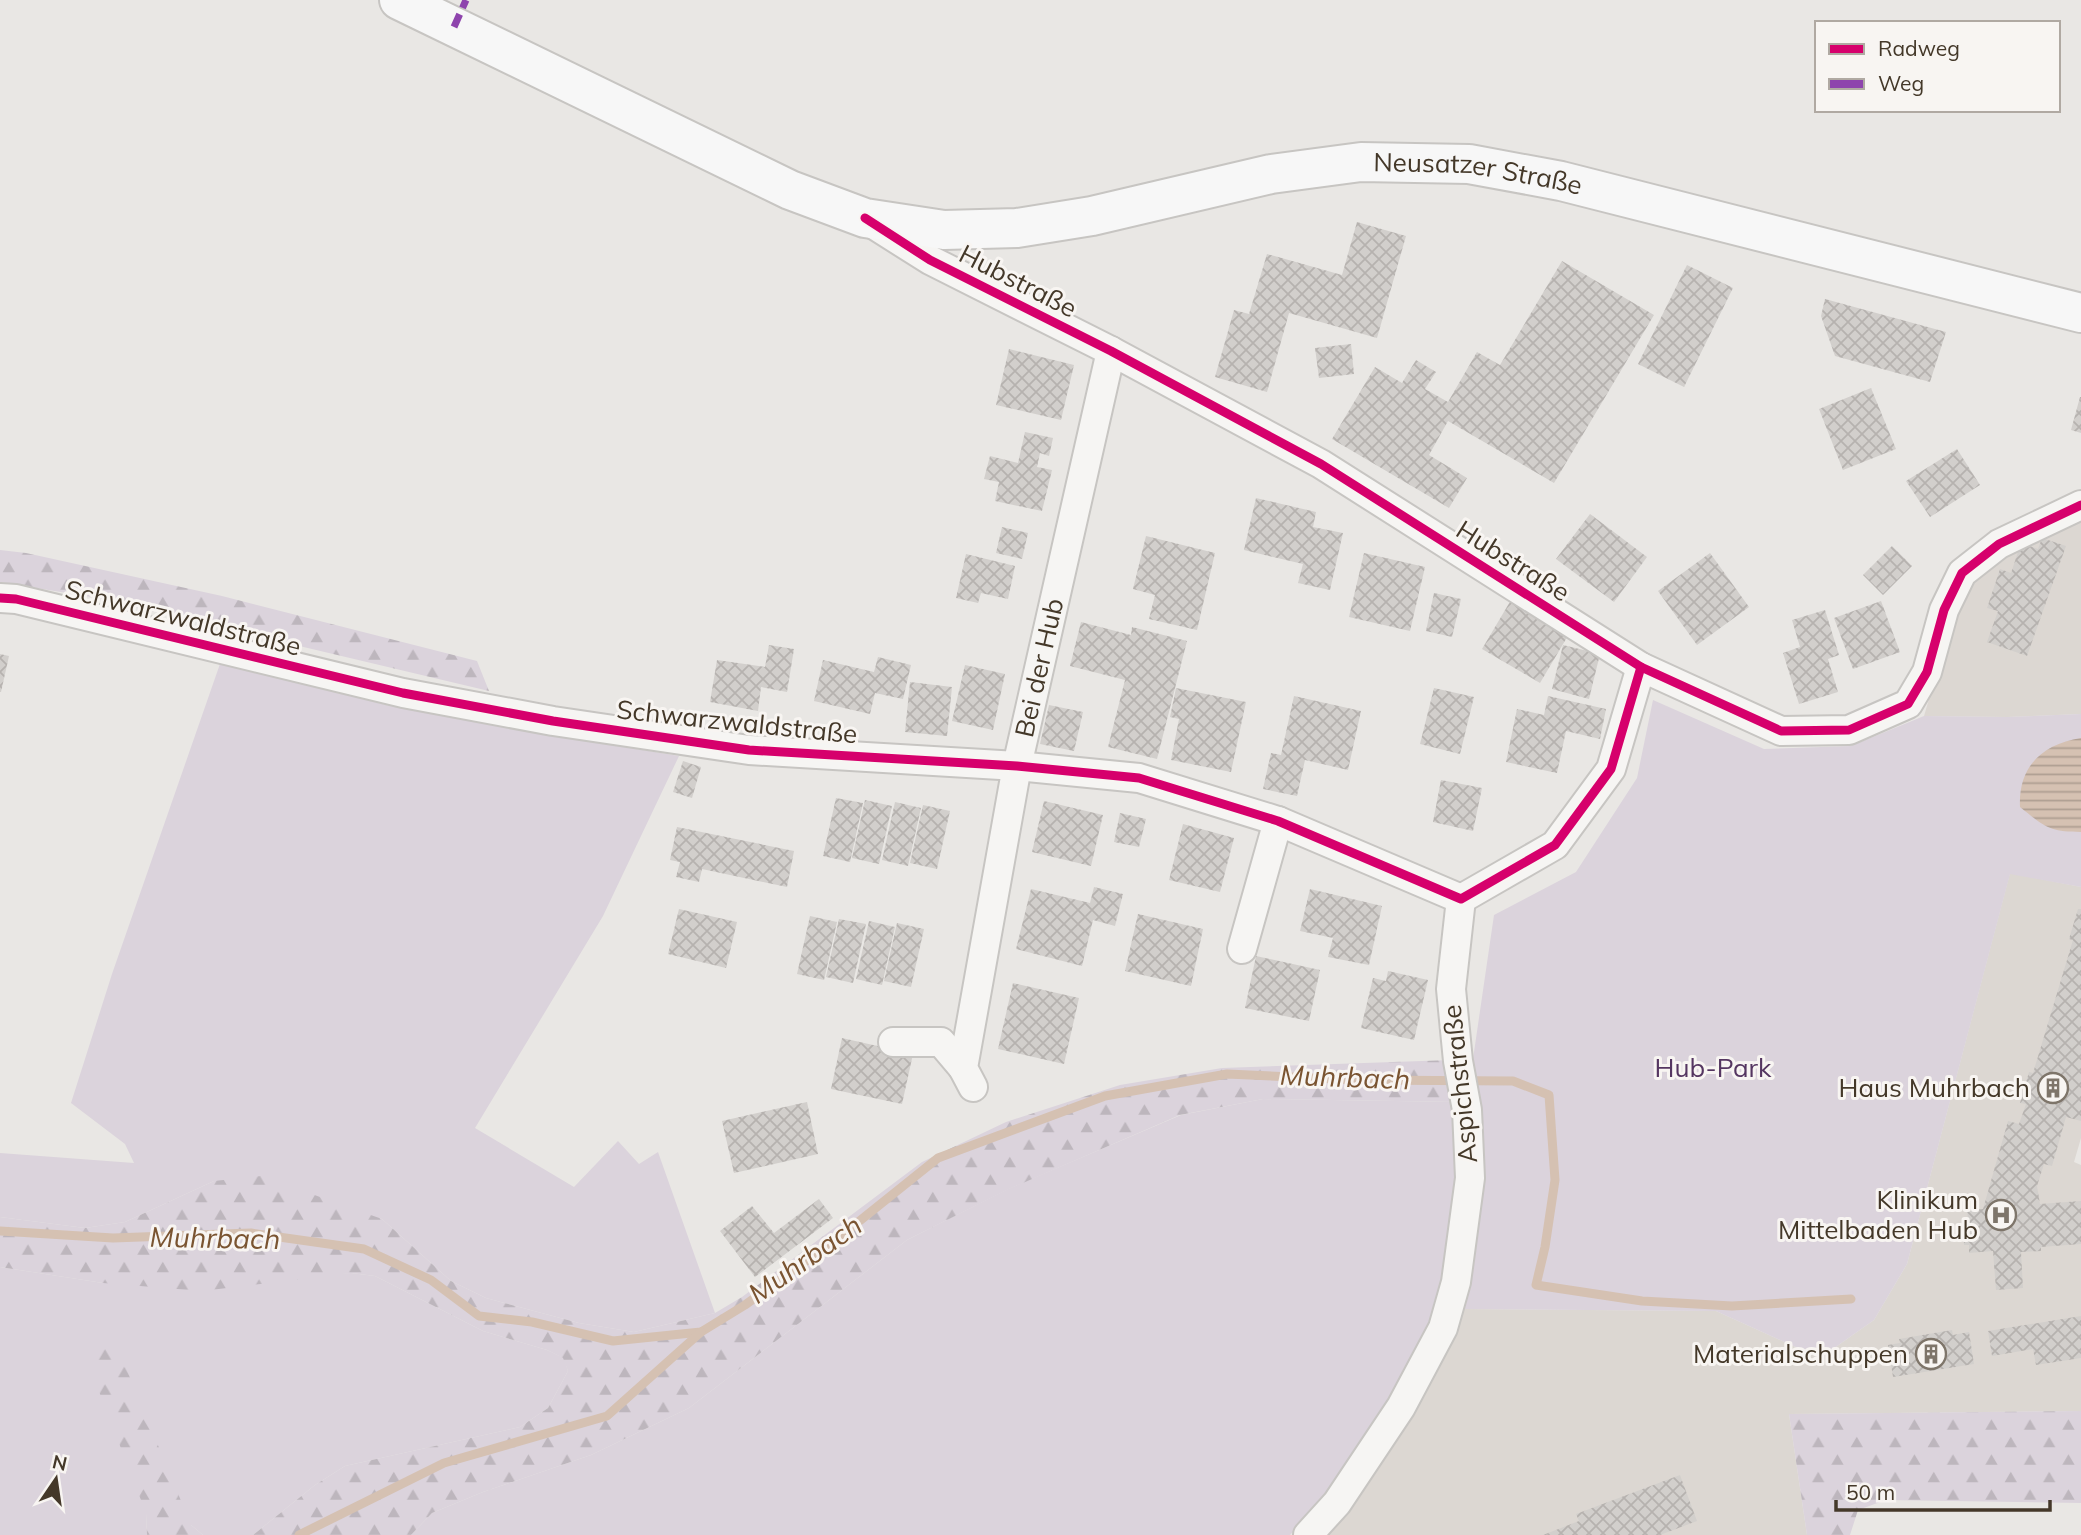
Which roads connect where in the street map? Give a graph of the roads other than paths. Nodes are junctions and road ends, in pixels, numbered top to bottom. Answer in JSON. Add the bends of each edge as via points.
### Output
{"nodes":[{"id":1,"x":399,"y":0,"type":"edge"},
{"id":2,"x":865,"y":218,"type":"junction"},
{"id":3,"x":2081,"y":313,"type":"edge"},
{"id":4,"x":1111,"y":351,"type":"junction"},
{"id":5,"x":2081,"y":505,"type":"edge"},
{"id":6,"x":0,"y":598,"type":"edge"},
{"id":7,"x":1641,"y":667,"type":"junction"},
{"id":8,"x":1017,"y":766,"type":"junction"},
{"id":9,"x":1278,"y":821,"type":"junction"},
{"id":10,"x":1461,"y":899,"type":"junction"},
{"id":11,"x":1242,"y":949,"type":"dead end"},
{"id":12,"x":893,"y":1042,"type":"dead end"},
{"id":13,"x":1308,"y":1535,"type":"edge"}],
"edges":[{"from":1,"to":2,"type":"main road","name":"Hubstraße","via":[[790,190]]},
{"from":2,"to":3,"type":"main road","name":"Neusatzer Straße","via":[[944,230],[1017,228],[1092,216],[1284,172],[1361,162],[1469,164],[1561,181]]},
{"from":2,"to":4,"type":"street","name":"Hubstraße","via":[[930,260]]},
{"from":4,"to":7,"type":"street","name":"Hubstraße","via":[[1321,464]]},
{"from":4,"to":8,"type":"street","name":"Bei der Hub"},
{"from":5,"to":7,"type":"street","name":"Hubstraße","via":[[1999,544],[1962,573],[1944,610],[1927,672],[1908,705],[1849,730],[1781,731]]},
{"from":6,"to":8,"type":"street","name":"Schwarzwaldstraße","via":[[403,693],[553,721],[749,750]]},
{"from":7,"to":10,"type":"street","via":[[1611,769],[1555,845]]},
{"from":8,"to":9,"type":"street","name":"Schwarzwaldstraße","via":[[1139,778]]},
{"from":8,"to":12,"type":"street","name":"Bei der Hub","via":[[968,1078],[941,1042]]},
{"from":9,"to":10,"type":"street","name":"Schwarzwaldstraße"},
{"from":9,"to":11,"type":"street"},
{"from":10,"to":13,"type":"street","name":"Aspichstraße","via":[[1451,989],[1467,1110],[1470,1178],[1456,1282],[1443,1328],[1401,1407],[1337,1503]]}]}
